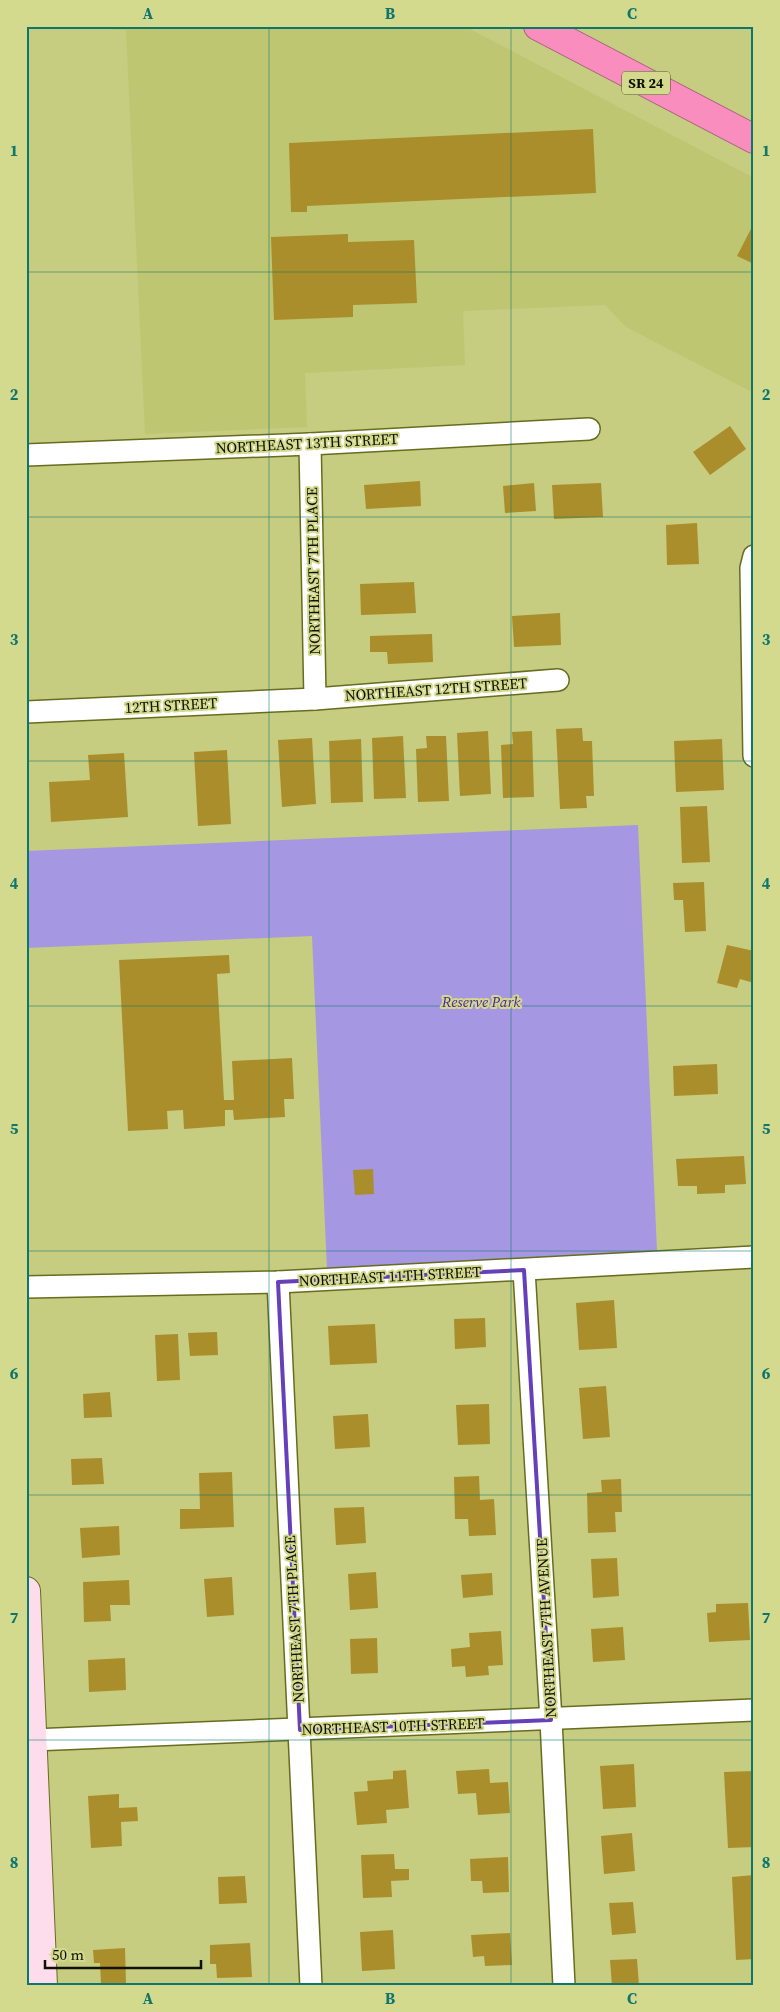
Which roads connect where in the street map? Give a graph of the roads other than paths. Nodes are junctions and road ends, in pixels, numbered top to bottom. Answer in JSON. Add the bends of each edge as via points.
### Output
{"nodes":[{"id":1,"x":538,"y":26,"type":"edge"},
{"id":2,"x":754,"y":139,"type":"edge"},
{"id":3,"x":589,"y":429,"type":"dead end"},
{"id":4,"x":310,"y":444,"type":"junction"},
{"id":5,"x":26,"y":455,"type":"edge"},
{"id":6,"x":754,"y":556,"type":"edge"},
{"id":7,"x":558,"y":680,"type":"dead end"},
{"id":8,"x":315,"y":699,"type":"junction"},
{"id":9,"x":26,"y":712,"type":"edge"},
{"id":10,"x":754,"y":756,"type":"edge"},
{"id":11,"x":754,"y":1257,"type":"edge"},
{"id":12,"x":524,"y":1270,"type":"junction"},
{"id":13,"x":278,"y":1282,"type":"junction"},
{"id":14,"x":26,"y":1287,"type":"edge"},
{"id":15,"x":26,"y":1591,"type":"edge"},
{"id":16,"x":754,"y":1710,"type":"edge"},
{"id":17,"x":551,"y":1720,"type":"junction"},
{"id":18,"x":300,"y":1730,"type":"junction"},
{"id":19,"x":33,"y":1740,"type":"junction"},
{"id":20,"x":31,"y":1834,"type":"edge"},
{"id":21,"x":43,"y":1986,"type":"edge"},
{"id":22,"x":311,"y":1986,"type":"edge"},
{"id":23,"x":564,"y":1986,"type":"edge"}],
"edges":[{"from":1,"to":2,"type":"highway","number":"SR 24"},
{"from":3,"to":4,"type":"street","name":"NORTHEAST 13TH STREET"},
{"from":4,"to":5,"type":"street","name":"NORTHEAST 13TH STREET"},
{"from":4,"to":8,"type":"street","name":"NORTHEAST 7TH PLACE"},
{"from":6,"to":10,"type":"street","via":[[751,568]]},
{"from":7,"to":8,"type":"street","name":"NORTHEAST 12TH STREET"},
{"from":8,"to":9,"type":"street","name":"12TH STREET"},
{"from":11,"to":12,"type":"street","name":"NORTHEAST 11TH STREET"},
{"from":12,"to":13,"type":"street","name":"NORTHEAST 11TH STREET"},
{"from":12,"to":17,"type":"street","name":"NORTHEAST 7TH AVENUE"},
{"from":13,"to":14,"type":"street","name":"NORTHEAST 11TH STREET"},
{"from":13,"to":18,"type":"street","name":"NORTHEAST 7TH PLACE"},
{"from":15,"to":19,"type":"street"},
{"from":16,"to":17,"type":"street","name":"NORTHEAST 10TH STREET"},
{"from":17,"to":18,"type":"street","name":"NORTHEAST 10TH STREET"},
{"from":17,"to":23,"type":"street","name":"NORTHEAST 7TH AVENUE"},
{"from":18,"to":19,"type":"street","name":"NORTHEAST 10TH STREET"},
{"from":18,"to":22,"type":"street","name":"NORTHEAST 7TH PLACE"},
{"from":19,"to":20,"type":"street"},
{"from":20,"to":21,"type":"street"}]}
